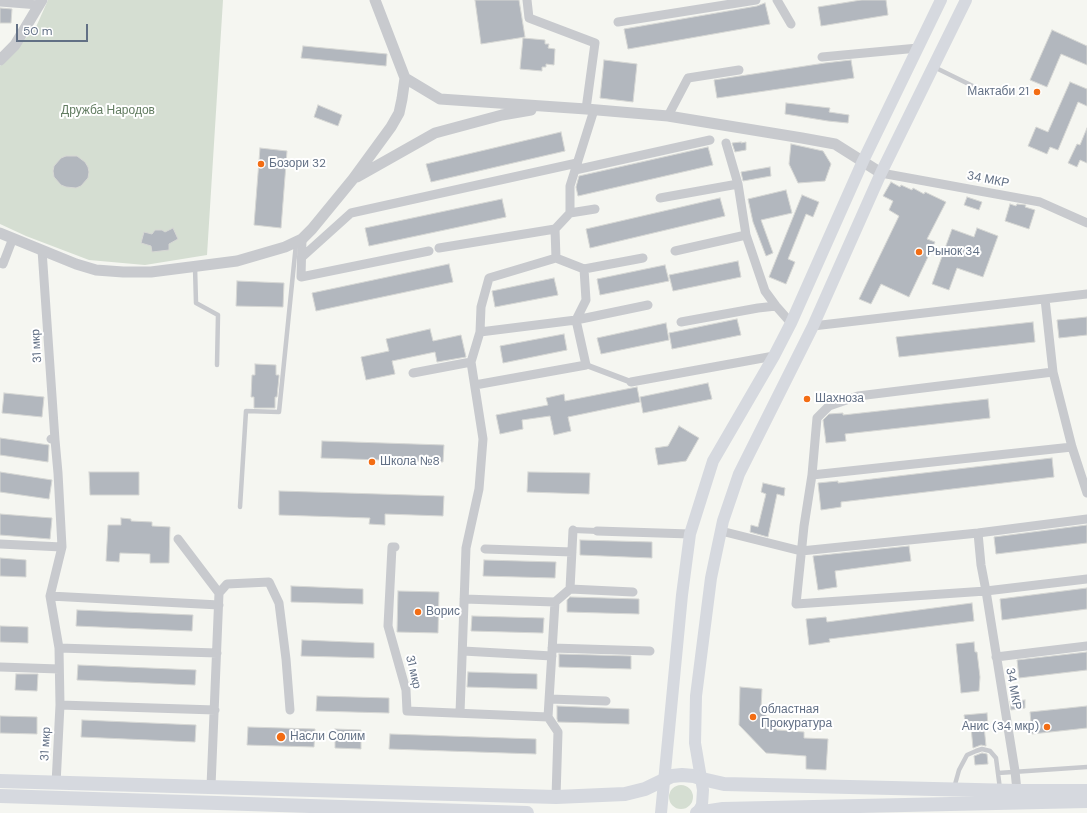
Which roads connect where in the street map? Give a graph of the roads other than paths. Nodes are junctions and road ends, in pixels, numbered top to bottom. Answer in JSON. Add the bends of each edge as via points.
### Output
{"nodes":[{"id":1,"x":375,"y":0,"type":"edge"},
{"id":2,"x":526,"y":0,"type":"edge"},
{"id":3,"x":756,"y":0,"type":"edge"},
{"id":4,"x":777,"y":0,"type":"edge"},
{"id":5,"x":942,"y":0,"type":"edge"},
{"id":6,"x":966,"y":0,"type":"edge"},
{"id":7,"x":0,"y":2,"type":"edge"},
{"id":8,"x":40,"y":3,"type":"edge"},
{"id":9,"x":618,"y":22,"type":"dead end"},
{"id":10,"x":791,"y":24,"type":"dead end"},
{"id":11,"x":918,"y":48,"type":"junction"},
{"id":12,"x":822,"y":57,"type":"dead end"},
{"id":13,"x":0,"y":60,"type":"edge"},
{"id":14,"x":933,"y":67,"type":"junction"},
{"id":15,"x":739,"y":70,"type":"dead end"},
{"id":16,"x":405,"y":78,"type":"junction"},
{"id":17,"x":983,"y":91,"type":"dead end"},
{"id":18,"x":590,"y":109,"type":"junction"},
{"id":19,"x":668,"y":116,"type":"junction"},
{"id":20,"x":710,"y":140,"type":"dead end"},
{"id":21,"x":726,"y":143,"type":"dead end"},
{"id":22,"x":863,"y":161,"type":"junction"},
{"id":23,"x":576,"y":167,"type":"junction"},
{"id":24,"x":881,"y":173,"type":"junction"},
{"id":25,"x":353,"y":180,"type":"junction"},
{"id":26,"x":738,"y":184,"type":"junction"},
{"id":27,"x":660,"y":198,"type":"dead end"},
{"id":28,"x":594,"y":209,"type":"dead end"},
{"id":29,"x":570,"y":213,"type":"junction"},
{"id":30,"x":1087,"y":223,"type":"edge"},
{"id":31,"x":555,"y":229,"type":"junction"},
{"id":32,"x":0,"y":233,"type":"edge"},
{"id":33,"x":746,"y":235,"type":"junction"},
{"id":34,"x":13,"y":238,"type":"junction"},
{"id":35,"x":299,"y":240,"type":"junction"},
{"id":36,"x":439,"y":248,"type":"dead end"},
{"id":37,"x":42,"y":250,"type":"junction"},
{"id":38,"x":429,"y":251,"type":"dead end"},
{"id":39,"x":675,"y":251,"type":"dead end"},
{"id":40,"x":301,"y":258,"type":"junction"},
{"id":41,"x":556,"y":258,"type":"junction"},
{"id":42,"x":643,"y":258,"type":"dead end"},
{"id":43,"x":1,"y":266,"type":"edge"},
{"id":44,"x":195,"y":267,"type":"junction"},
{"id":45,"x":584,"y":269,"type":"junction"},
{"id":46,"x":1087,"y":294,"type":"edge"},
{"id":47,"x":1045,"y":299,"type":"junction"},
{"id":48,"x":648,"y":305,"type":"dead end"},
{"id":49,"x":776,"y":306,"type":"junction"},
{"id":50,"x":576,"y":320,"type":"junction"},
{"id":51,"x":681,"y":322,"type":"dead end"},
{"id":52,"x":791,"y":323,"type":"junction"},
{"id":53,"x":813,"y":326,"type":"junction"},
{"id":54,"x":480,"y":332,"type":"junction"},
{"id":55,"x":774,"y":356,"type":"junction"},
{"id":56,"x":471,"y":362,"type":"junction"},
{"id":57,"x":217,"y":365,"type":"dead end"},
{"id":58,"x":586,"y":365,"type":"junction"},
{"id":59,"x":1053,"y":372,"type":"junction"},
{"id":60,"x":414,"y":373,"type":"dead end"},
{"id":61,"x":630,"y":382,"type":"joint"},
{"id":62,"x":476,"y":385,"type":"junction"},
{"id":63,"x":1072,"y":446,"type":"junction"},
{"id":64,"x":812,"y":475,"type":"junction"},
{"id":65,"x":1087,"y":493,"type":"edge"},
{"id":66,"x":240,"y":507,"type":"dead end"},
{"id":67,"x":1087,"y":518,"type":"edge"},
{"id":68,"x":574,"y":530,"type":"joint"},
{"id":69,"x":597,"y":531,"type":"joint"},
{"id":70,"x":721,"y":531,"type":"junction"},
{"id":71,"x":978,"y":533,"type":"junction"},
{"id":72,"x":690,"y":534,"type":"junction"},
{"id":73,"x":178,"y":539,"type":"dead end"},
{"id":74,"x":0,"y":544,"type":"edge"},
{"id":75,"x":62,"y":547,"type":"junction"},
{"id":76,"x":394,"y":547,"type":"dead end"},
{"id":77,"x":485,"y":549,"type":"dead end"},
{"id":78,"x":802,"y":551,"type":"junction"},
{"id":79,"x":572,"y":552,"type":"junction"},
{"id":80,"x":1087,"y":579,"type":"edge"},
{"id":81,"x":570,"y":589,"type":"junction"},
{"id":82,"x":986,"y":591,"type":"junction"},
{"id":83,"x":633,"y":592,"type":"dead end"},
{"id":84,"x":219,"y":593,"type":"junction"},
{"id":85,"x":50,"y":596,"type":"junction"},
{"id":86,"x":464,"y":599,"type":"junction"},
{"id":87,"x":555,"y":602,"type":"junction"},
{"id":88,"x":219,"y":605,"type":"junction"},
{"id":89,"x":1087,"y":646,"type":"edge"},
{"id":90,"x":58,"y":648,"type":"junction"},
{"id":91,"x":462,"y":651,"type":"junction"},
{"id":92,"x":650,"y":651,"type":"dead end"},
{"id":93,"x":552,"y":652,"type":"junction"},
{"id":94,"x":217,"y":653,"type":"junction"},
{"id":95,"x":996,"y":657,"type":"junction"},
{"id":96,"x":0,"y":667,"type":"edge"},
{"id":97,"x":59,"y":669,"type":"junction"},
{"id":98,"x":550,"y":699,"type":"junction"},
{"id":99,"x":606,"y":701,"type":"dead end"},
{"id":100,"x":60,"y":705,"type":"junction"},
{"id":101,"x":215,"y":710,"type":"junction"},
{"id":102,"x":290,"y":710,"type":"dead end"},
{"id":103,"x":460,"y":713,"type":"junction"},
{"id":104,"x":548,"y":717,"type":"junction"},
{"id":105,"x":1087,"y":767,"type":"edge"},
{"id":106,"x":1015,"y":772,"type":"junction"},
{"id":107,"x":998,"y":773,"type":"junction"},
{"id":108,"x":0,"y":776,"type":"edge"},
{"id":109,"x":702,"y":779,"type":"junction"},
{"id":110,"x":664,"y":780,"type":"junction"},
{"id":111,"x":0,"y":781,"type":"edge"},
{"id":112,"x":56,"y":784,"type":"junction"},
{"id":113,"x":211,"y":786,"type":"junction"},
{"id":114,"x":326,"y":790,"type":"junction"},
{"id":115,"x":954,"y":790,"type":"junction"},
{"id":116,"x":1001,"y":791,"type":"junction"},
{"id":117,"x":1087,"y":791,"type":"edge"},
{"id":118,"x":0,"y":796,"type":"edge"},
{"id":119,"x":556,"y":797,"type":"junction"},
{"id":120,"x":1018,"y":797,"type":"junction"},
{"id":121,"x":1087,"y":801,"type":"edge"},
{"id":122,"x":527,"y":813,"type":"edge"},
{"id":123,"x":661,"y":813,"type":"edge"},
{"id":124,"x":698,"y":813,"type":"edge"}],
"edges":[{"from":1,"to":16,"type":"street"},
{"from":2,"to":18,"type":"street","via":[[530,18],[595,43]]},
{"from":3,"to":9,"type":"street"},
{"from":4,"to":10,"type":"street"},
{"from":5,"to":11,"type":"main road"},
{"from":6,"to":14,"type":"main road"},
{"from":7,"to":8,"type":"street"},
{"from":8,"to":13,"type":"street","via":[[15,45]]},
{"from":11,"to":12,"type":"street"},
{"from":11,"to":22,"type":"main road"},
{"from":14,"to":17,"type":"lane"},
{"from":14,"to":24,"type":"main road"},
{"from":15,"to":19,"type":"street","via":[[688,78]]},
{"from":16,"to":18,"type":"street","via":[[440,99]]},
{"from":16,"to":25,"type":"street","via":[[399,113]]},
{"from":18,"to":19,"type":"street"},
{"from":18,"to":23,"type":"street"},
{"from":18,"to":25,"type":"street","via":[[528,110],[435,133]]},
{"from":19,"to":22,"type":"street","via":[[834,144]]},
{"from":20,"to":23,"type":"street"},
{"from":21,"to":26,"type":"street"},
{"from":22,"to":24,"type":"street"},
{"from":22,"to":52,"type":"main road"},
{"from":23,"to":29,"type":"street","via":[[570,186]]},
{"from":23,"to":40,"type":"street","via":[[351,212]]},
{"from":24,"to":30,"type":"street","name":"34 МКР","via":[[1040,202]]},
{"from":24,"to":53,"type":"main road"},
{"from":25,"to":35,"type":"street","via":[[312,229]]},
{"from":26,"to":27,"type":"street"},
{"from":26,"to":33,"type":"street"},
{"from":28,"to":29,"type":"street"},
{"from":29,"to":31,"type":"street"},
{"from":31,"to":36,"type":"street"},
{"from":31,"to":41,"type":"street"},
{"from":32,"to":34,"type":"street"},
{"from":33,"to":39,"type":"street"},
{"from":33,"to":49,"type":"street","via":[[765,291]]},
{"from":34,"to":37,"type":"street"},
{"from":34,"to":43,"type":"street"},
{"from":35,"to":40,"type":"street"},
{"from":35,"to":44,"type":"street","via":[[285,247],[237,261]]},
{"from":35,"to":66,"type":"lane","via":[[279,412],[246,411]]},
{"from":37,"to":44,"type":"street","via":[[96,270],[151,272]]},
{"from":37,"to":75,"type":"street","name":"31 мкр"},
{"from":38,"to":40,"type":"street","via":[[301,277]]},
{"from":41,"to":45,"type":"street"},
{"from":41,"to":54,"type":"street","via":[[489,278],[481,307]]},
{"from":42,"to":45,"type":"street"},
{"from":44,"to":57,"type":"lane","via":[[196,303],[218,314]]},
{"from":45,"to":50,"type":"street","via":[[586,300]]},
{"from":46,"to":47,"type":"street"},
{"from":47,"to":53,"type":"street"},
{"from":47,"to":59,"type":"street"},
{"from":48,"to":50,"type":"street"},
{"from":49,"to":51,"type":"street"},
{"from":49,"to":52,"type":"street"},
{"from":50,"to":54,"type":"street"},
{"from":50,"to":58,"type":"street"},
{"from":52,"to":55,"type":"main road"},
{"from":53,"to":70,"type":"main road","via":[[739,474]]},
{"from":54,"to":56,"type":"street"},
{"from":55,"to":61,"type":"street"},
{"from":55,"to":72,"type":"main road","via":[[713,461]]},
{"from":56,"to":60,"type":"street"},
{"from":56,"to":62,"type":"street"},
{"from":58,"to":61,"type":"street"},
{"from":58,"to":62,"type":"street"},
{"from":59,"to":63,"type":"street"},
{"from":59,"to":64,"type":"street","via":[[858,396],[829,406],[817,418]]},
{"from":62,"to":86,"type":"street","via":[[483,439],[479,489],[466,548]]},
{"from":63,"to":64,"type":"street"},
{"from":63,"to":65,"type":"street"},
{"from":64,"to":78,"type":"street"},
{"from":67,"to":71,"type":"street"},
{"from":68,"to":69,"type":"street"},
{"from":68,"to":79,"type":"street"},
{"from":69,"to":72,"type":"street"},
{"from":70,"to":78,"type":"street"},
{"from":70,"to":109,"type":"main road","via":[[711,578],[696,696],[695,742]]},
{"from":71,"to":78,"type":"street"},
{"from":71,"to":82,"type":"street","name":"34 МКР"},
{"from":72,"to":110,"type":"main road"},
{"from":73,"to":84,"type":"street"},
{"from":74,"to":75,"type":"street"},
{"from":75,"to":85,"type":"street","name":"31 мкр"},
{"from":76,"to":103,"type":"street","name":"31 мкр","via":[[388,626],[406,690],[407,711]]},
{"from":77,"to":79,"type":"street"},
{"from":78,"to":82,"type":"street","via":[[796,604]]},
{"from":79,"to":81,"type":"street"},
{"from":80,"to":82,"type":"street"},
{"from":81,"to":83,"type":"street"},
{"from":81,"to":87,"type":"street"},
{"from":82,"to":95,"type":"street","name":"34 МКР"},
{"from":84,"to":88,"type":"street"},
{"from":84,"to":102,"type":"street","via":[[228,584],[268,582],[279,603]]},
{"from":85,"to":88,"type":"street"},
{"from":85,"to":90,"type":"street","name":"31 мкр"},
{"from":86,"to":87,"type":"street"},
{"from":86,"to":91,"type":"street"},
{"from":87,"to":93,"type":"street"},
{"from":88,"to":94,"type":"street"},
{"from":89,"to":95,"type":"street"},
{"from":90,"to":94,"type":"street"},
{"from":90,"to":97,"type":"street","name":"31 мкр"},
{"from":91,"to":93,"type":"street"},
{"from":91,"to":103,"type":"street"},
{"from":92,"to":93,"type":"street"},
{"from":93,"to":98,"type":"street"},
{"from":94,"to":101,"type":"street"},
{"from":95,"to":106,"type":"street","name":"34 МКР"},
{"from":96,"to":97,"type":"street"},
{"from":97,"to":100,"type":"street","name":"31 мкр"},
{"from":98,"to":99,"type":"street"},
{"from":98,"to":104,"type":"street"},
{"from":100,"to":101,"type":"street"},
{"from":100,"to":112,"type":"street","name":"31 мкр"},
{"from":101,"to":113,"type":"street"},
{"from":103,"to":104,"type":"street","name":"31 мкр"},
{"from":104,"to":119,"type":"street","via":[[558,732]]},
{"from":105,"to":106,"type":"lane"},
{"from":106,"to":107,"type":"lane"},
{"from":106,"to":120,"type":"street","name":"34 МКР"},
{"from":107,"to":115,"type":"lane","via":[[996,758],[990,751],[976,751],[967,755],[959,770]]},
{"from":107,"to":116,"type":"lane"},
{"from":108,"to":114,"type":"lane"},
{"from":109,"to":110,"type":"highway","via":[[682,775]]},
{"from":109,"to":115,"type":"highway","via":[[724,784]]},
{"from":109,"to":124,"type":"main road","via":[[703,796]]},
{"from":110,"to":119,"type":"highway","via":[[645,789],[625,794]]},
{"from":110,"to":123,"type":"main road"},
{"from":111,"to":112,"type":"highway"},
{"from":112,"to":113,"type":"highway"},
{"from":113,"to":114,"type":"highway"},
{"from":114,"to":119,"type":"highway"},
{"from":115,"to":116,"type":"highway"},
{"from":116,"to":120,"type":"highway"},
{"from":117,"to":120,"type":"highway"},
{"from":118,"to":122,"type":"highway"},
{"from":120,"to":121,"type":"highway"},
{"from":120,"to":124,"type":"highway","via":[[723,809]]}]}
